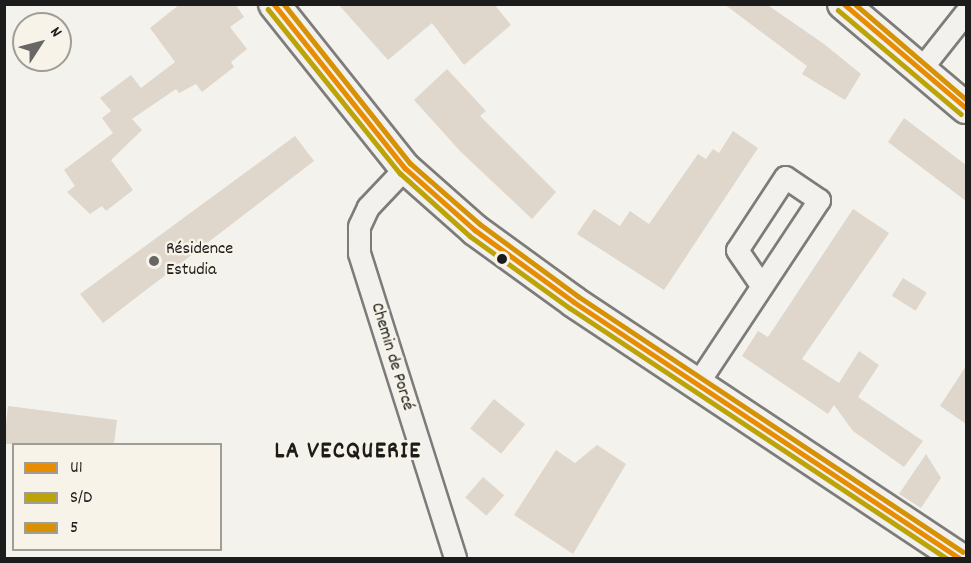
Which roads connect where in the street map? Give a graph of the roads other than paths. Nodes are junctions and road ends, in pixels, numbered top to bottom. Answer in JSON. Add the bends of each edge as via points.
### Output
{"nodes":[{"id":1,"x":274,"y":4,"type":"edge"},
{"id":2,"x":843,"y":4,"type":"edge"},
{"id":3,"x":966,"y":12,"type":"edge"},
{"id":4,"x":920,"y":70,"type":"junction"},
{"id":5,"x":966,"y":108,"type":"edge"},
{"id":6,"x":405,"y":168,"type":"junction"},
{"id":7,"x":761,"y":285,"type":"junction"},
{"id":8,"x":697,"y":384,"type":"junction"},
{"id":9,"x":455,"y":558,"type":"edge"},
{"id":10,"x":959,"y":558,"type":"edge"}],
"edges":[{"from":1,"to":6,"type":"main road"},
{"from":2,"to":4,"type":"main road"},
{"from":3,"to":4,"type":"street"},
{"from":4,"to":5,"type":"main road"},
{"from":6,"to":8,"type":"main road","via":[[518,262]]},
{"from":6,"to":9,"type":"street","name":"Chemin de Porcé","via":[[368,207],[359,226],[359,254]]},
{"from":7,"to":7,"type":"street","via":[[819,200],[785,177],[737,250]]},
{"from":7,"to":8,"type":"street"},
{"from":8,"to":10,"type":"main road"}]}
